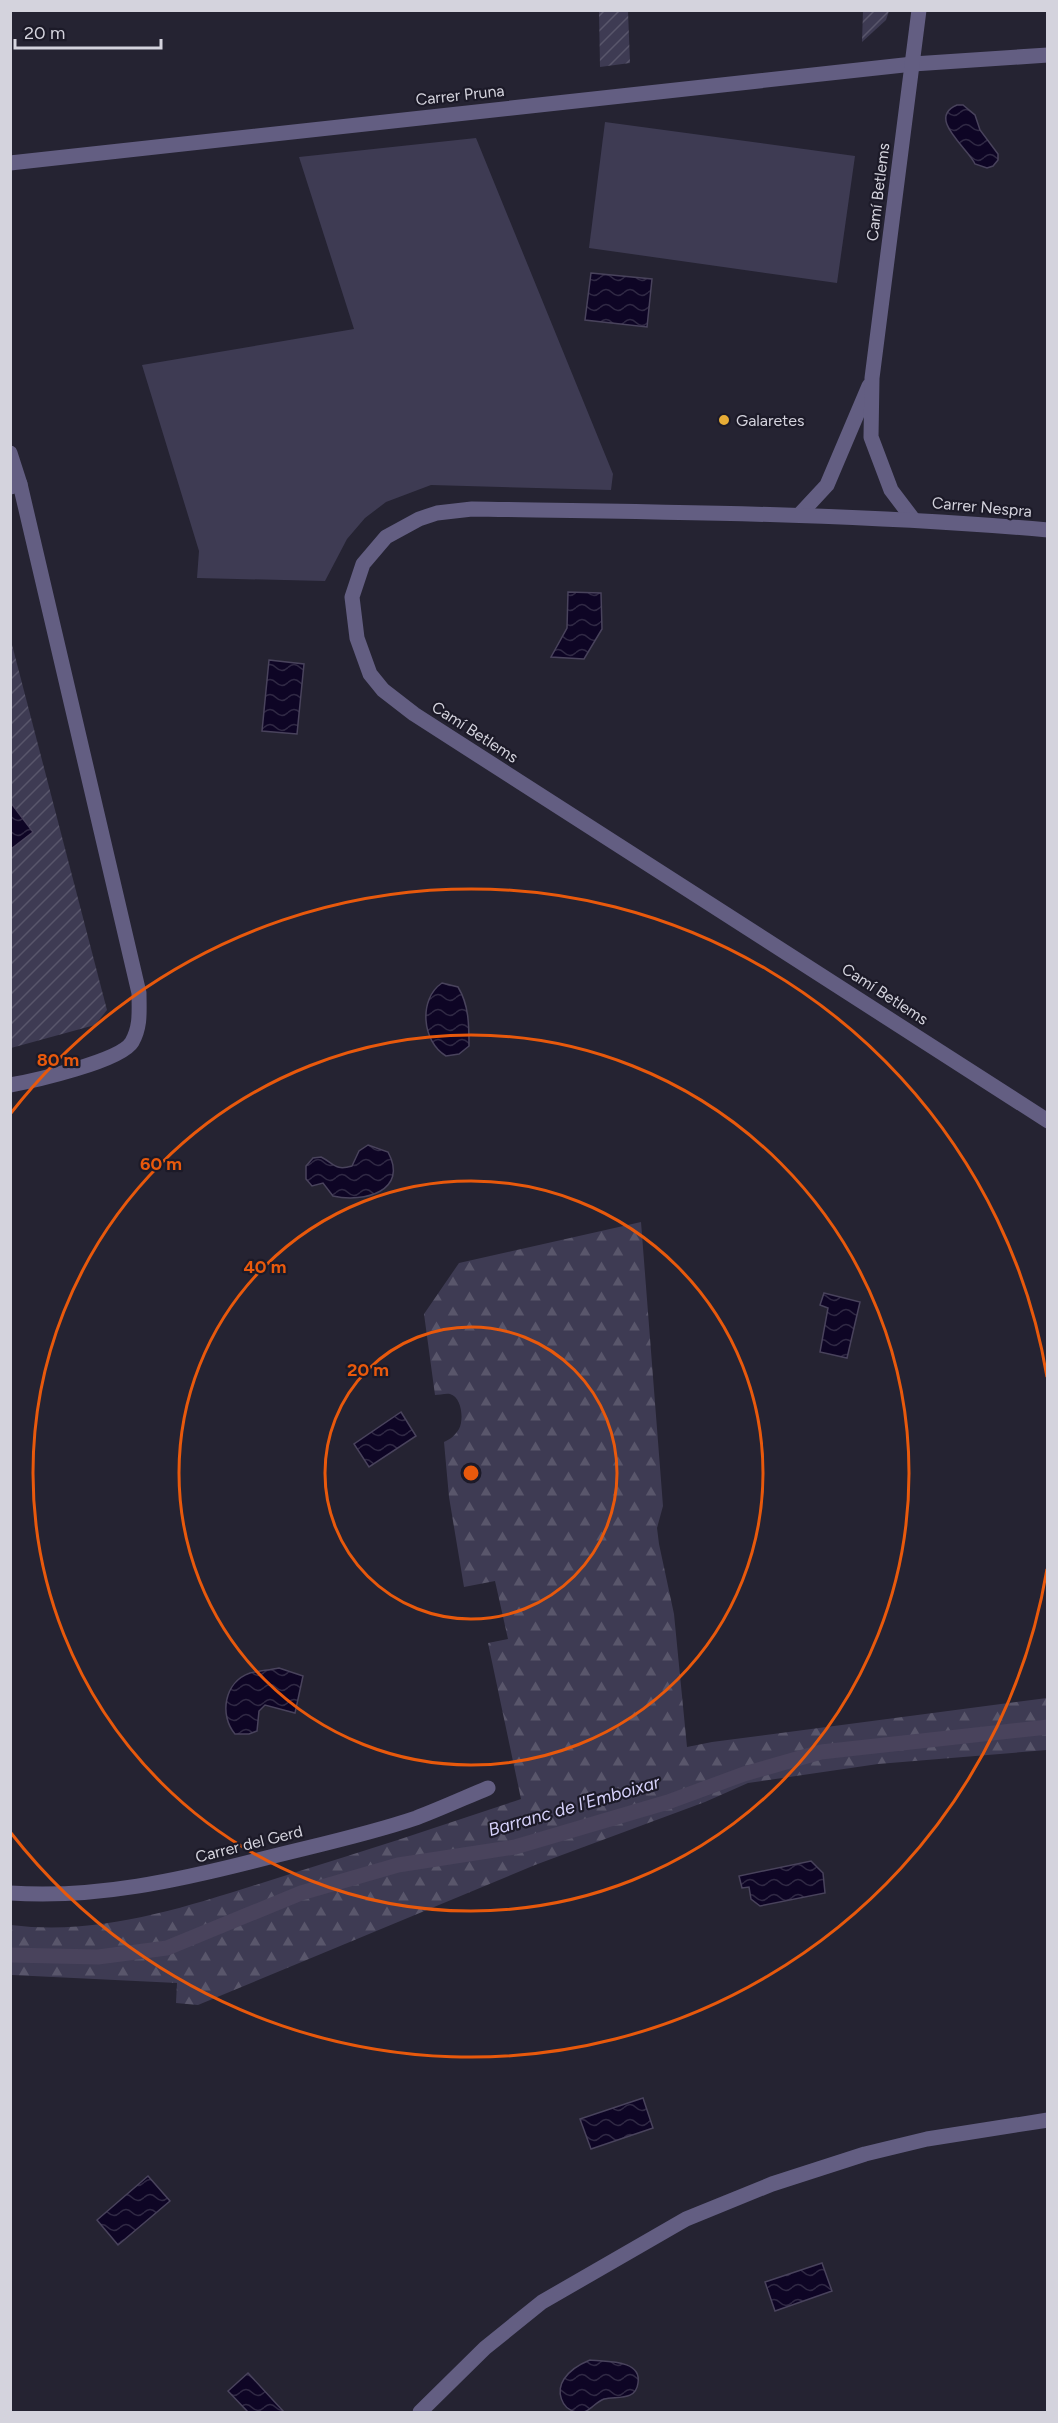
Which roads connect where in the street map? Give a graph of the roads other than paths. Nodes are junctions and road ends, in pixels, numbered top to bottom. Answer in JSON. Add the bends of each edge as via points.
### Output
{"nodes":[{"id":1,"x":919,"y":10,"type":"edge"},
{"id":2,"x":1047,"y":55,"type":"edge"},
{"id":3,"x":913,"y":64,"type":"junction"},
{"id":4,"x":10,"y":163,"type":"edge"},
{"id":5,"x":872,"y":378,"type":"junction"},
{"id":6,"x":10,"y":453,"type":"edge"},
{"id":7,"x":15,"y":486,"type":"edge"},
{"id":8,"x":801,"y":514,"type":"junction"},
{"id":9,"x":913,"y":519,"type":"junction"},
{"id":10,"x":1047,"y":530,"type":"edge"},
{"id":11,"x":10,"y":1085,"type":"edge"},
{"id":12,"x":1047,"y":1121,"type":"edge"},
{"id":13,"x":488,"y":1788,"type":"dead end"},
{"id":14,"x":10,"y":1893,"type":"edge"},
{"id":15,"x":1047,"y":2120,"type":"edge"},
{"id":16,"x":420,"y":2412,"type":"edge"}],
"edges":[{"from":1,"to":3,"type":"street","name":"Camí Betlems"},
{"from":2,"to":3,"type":"street","name":"Carrer Pruna"},
{"from":3,"to":4,"type":"street","name":"Carrer Pruna"},
{"from":3,"to":5,"type":"street","name":"Camí Betlems"},
{"from":5,"to":8,"type":"street","name":"Camí Betlems","via":[[826,484]]},
{"from":5,"to":9,"type":"street","name":"Camí Betlems","via":[[871,437],[891,490]]},
{"from":6,"to":7,"type":"street"},
{"from":7,"to":11,"type":"street","via":[[139,993],[140,1023],[130,1045],[109,1058]]},
{"from":8,"to":9,"type":"street","name":"Camí Betlems"},
{"from":8,"to":12,"type":"street","name":"Camí Betlems","via":[[472,509],[437,513],[386,537],[363,564],[352,597],[362,657],[382,690],[414,714]]},
{"from":9,"to":10,"type":"street","name":"Carrer Nespra"},
{"from":13,"to":14,"type":"street","name":"Carrer del Gerd","via":[[416,1818],[194,1876],[105,1891]]},
{"from":15,"to":16,"type":"street","via":[[927,2139],[865,2154],[772,2184],[686,2219],[542,2302],[485,2348]]}]}
